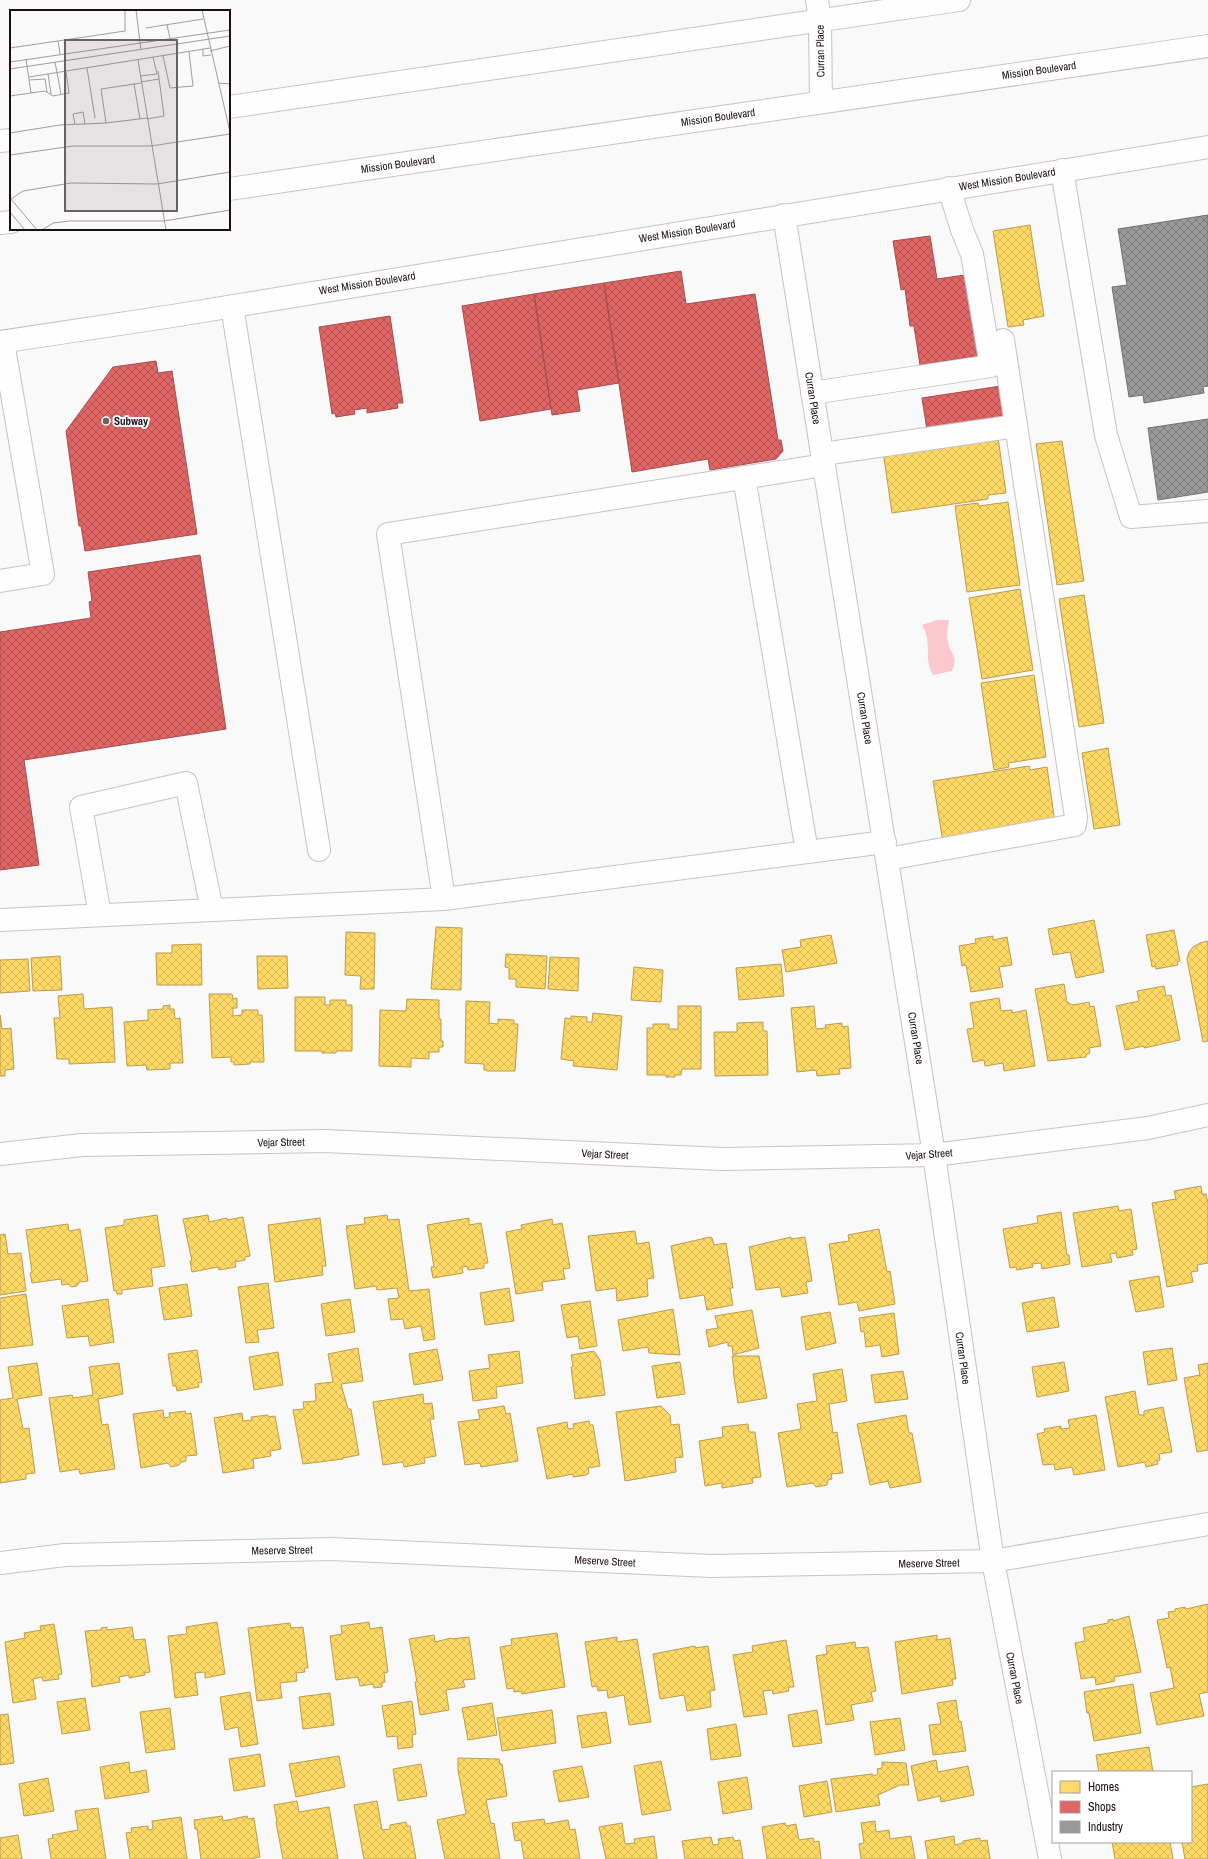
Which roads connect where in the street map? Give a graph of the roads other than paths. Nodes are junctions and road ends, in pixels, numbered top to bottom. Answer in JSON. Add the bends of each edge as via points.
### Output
{"nodes":[{"id":1,"x":959,"y":0,"type":"edge"},
{"id":2,"x":818,"y":10,"type":"edge"},
{"id":3,"x":1208,"y":46,"type":"edge"},
{"id":4,"x":821,"y":102,"type":"junction"},
{"id":5,"x":230,"y":107,"type":"edge"},
{"id":6,"x":10,"y":140,"type":"edge"},
{"id":7,"x":0,"y":141,"type":"edge"},
{"id":8,"x":1208,"y":146,"type":"edge"},
{"id":9,"x":1062,"y":170,"type":"junction"},
{"id":10,"x":949,"y":188,"type":"junction"},
{"id":11,"x":230,"y":189,"type":"edge"},
{"id":12,"x":784,"y":215,"type":"junction"},
{"id":13,"x":10,"y":222,"type":"edge"},
{"id":14,"x":0,"y":223,"type":"edge"},
{"id":15,"x":232,"y":306,"type":"junction"},
{"id":16,"x":1003,"y":340,"type":"dead end"},
{"id":17,"x":1,"y":342,"type":"edge"},
{"id":18,"x":812,"y":392,"type":"junction"},
{"id":19,"x":1016,"y":426,"type":"junction"},
{"id":20,"x":824,"y":460,"type":"junction"},
{"id":21,"x":744,"y":477,"type":"junction"},
{"id":22,"x":1208,"y":511,"type":"edge"},
{"id":23,"x":0,"y":581,"type":"edge"},
{"id":24,"x":319,"y":850,"type":"dead end"},
{"id":25,"x":886,"y":850,"type":"junction"},
{"id":26,"x":807,"y":852,"type":"junction"},
{"id":27,"x":444,"y":899,"type":"junction"},
{"id":28,"x":212,"y":910,"type":"junction"},
{"id":29,"x":100,"y":916,"type":"junction"},
{"id":30,"x":0,"y":920,"type":"edge"},
{"id":31,"x":1208,"y":1115,"type":"edge"},
{"id":32,"x":0,"y":1154,"type":"edge"},
{"id":33,"x":934,"y":1155,"type":"junction"},
{"id":34,"x":1208,"y":1524,"type":"edge"},
{"id":35,"x":0,"y":1562,"type":"edge"},
{"id":36,"x":993,"y":1562,"type":"junction"},
{"id":37,"x":1050,"y":1859,"type":"edge"}],
"edges":[{"from":1,"to":2,"type":"street"},
{"from":2,"to":4,"type":"street","name":"Curran Place"},
{"from":2,"to":5,"type":"street"},
{"from":3,"to":4,"type":"street","name":"Mission Boulevard"},
{"from":4,"to":11,"type":"street","name":"Mission Boulevard"},
{"from":6,"to":7,"type":"street"},
{"from":8,"to":9,"type":"street","name":"West Mission Boulevard"},
{"from":9,"to":10,"type":"street","name":"West Mission Boulevard"},
{"from":9,"to":22,"type":"street","via":[[1106,436],[1131,517]]},
{"from":10,"to":12,"type":"street","name":"West Mission Boulevard"},
{"from":10,"to":18,"type":"street","via":[[972,254],[991,366]]},
{"from":12,"to":15,"type":"street","name":"West Mission Boulevard"},
{"from":12,"to":18,"type":"street","name":"Curran Place"},
{"from":13,"to":14,"type":"street"},
{"from":15,"to":17,"type":"street","name":"West Mission Boulevard"},
{"from":15,"to":24,"type":"street"},
{"from":16,"to":19,"type":"street"},
{"from":17,"to":23,"type":"street","via":[[43,574]]},
{"from":18,"to":20,"type":"street","name":"Curran Place"},
{"from":19,"to":20,"type":"street"},
{"from":19,"to":25,"type":"street","via":[[1076,817],[1075,825]]},
{"from":20,"to":21,"type":"street"},
{"from":20,"to":25,"type":"street","name":"Curran Place"},
{"from":21,"to":26,"type":"street"},
{"from":21,"to":27,"type":"street","via":[[388,534]]},
{"from":25,"to":26,"type":"street"},
{"from":25,"to":33,"type":"street","name":"Curran Place"},
{"from":26,"to":27,"type":"street"},
{"from":27,"to":28,"type":"street"},
{"from":28,"to":29,"type":"street"},
{"from":28,"to":29,"type":"street","via":[[186,783],[80,807]]},
{"from":29,"to":30,"type":"street"},
{"from":31,"to":33,"type":"street","name":"Vejar Street","via":[[1148,1128]]},
{"from":32,"to":33,"type":"street","name":"Vejar Street","via":[[82,1145],[325,1141],[722,1159]]},
{"from":33,"to":36,"type":"street","name":"Curran Place"},
{"from":34,"to":36,"type":"street","name":"Meserve Street"},
{"from":35,"to":36,"type":"street","name":"Meserve Street","via":[[65,1555],[331,1549],[712,1566]]},
{"from":36,"to":37,"type":"street","name":"Curran Place"}]}
